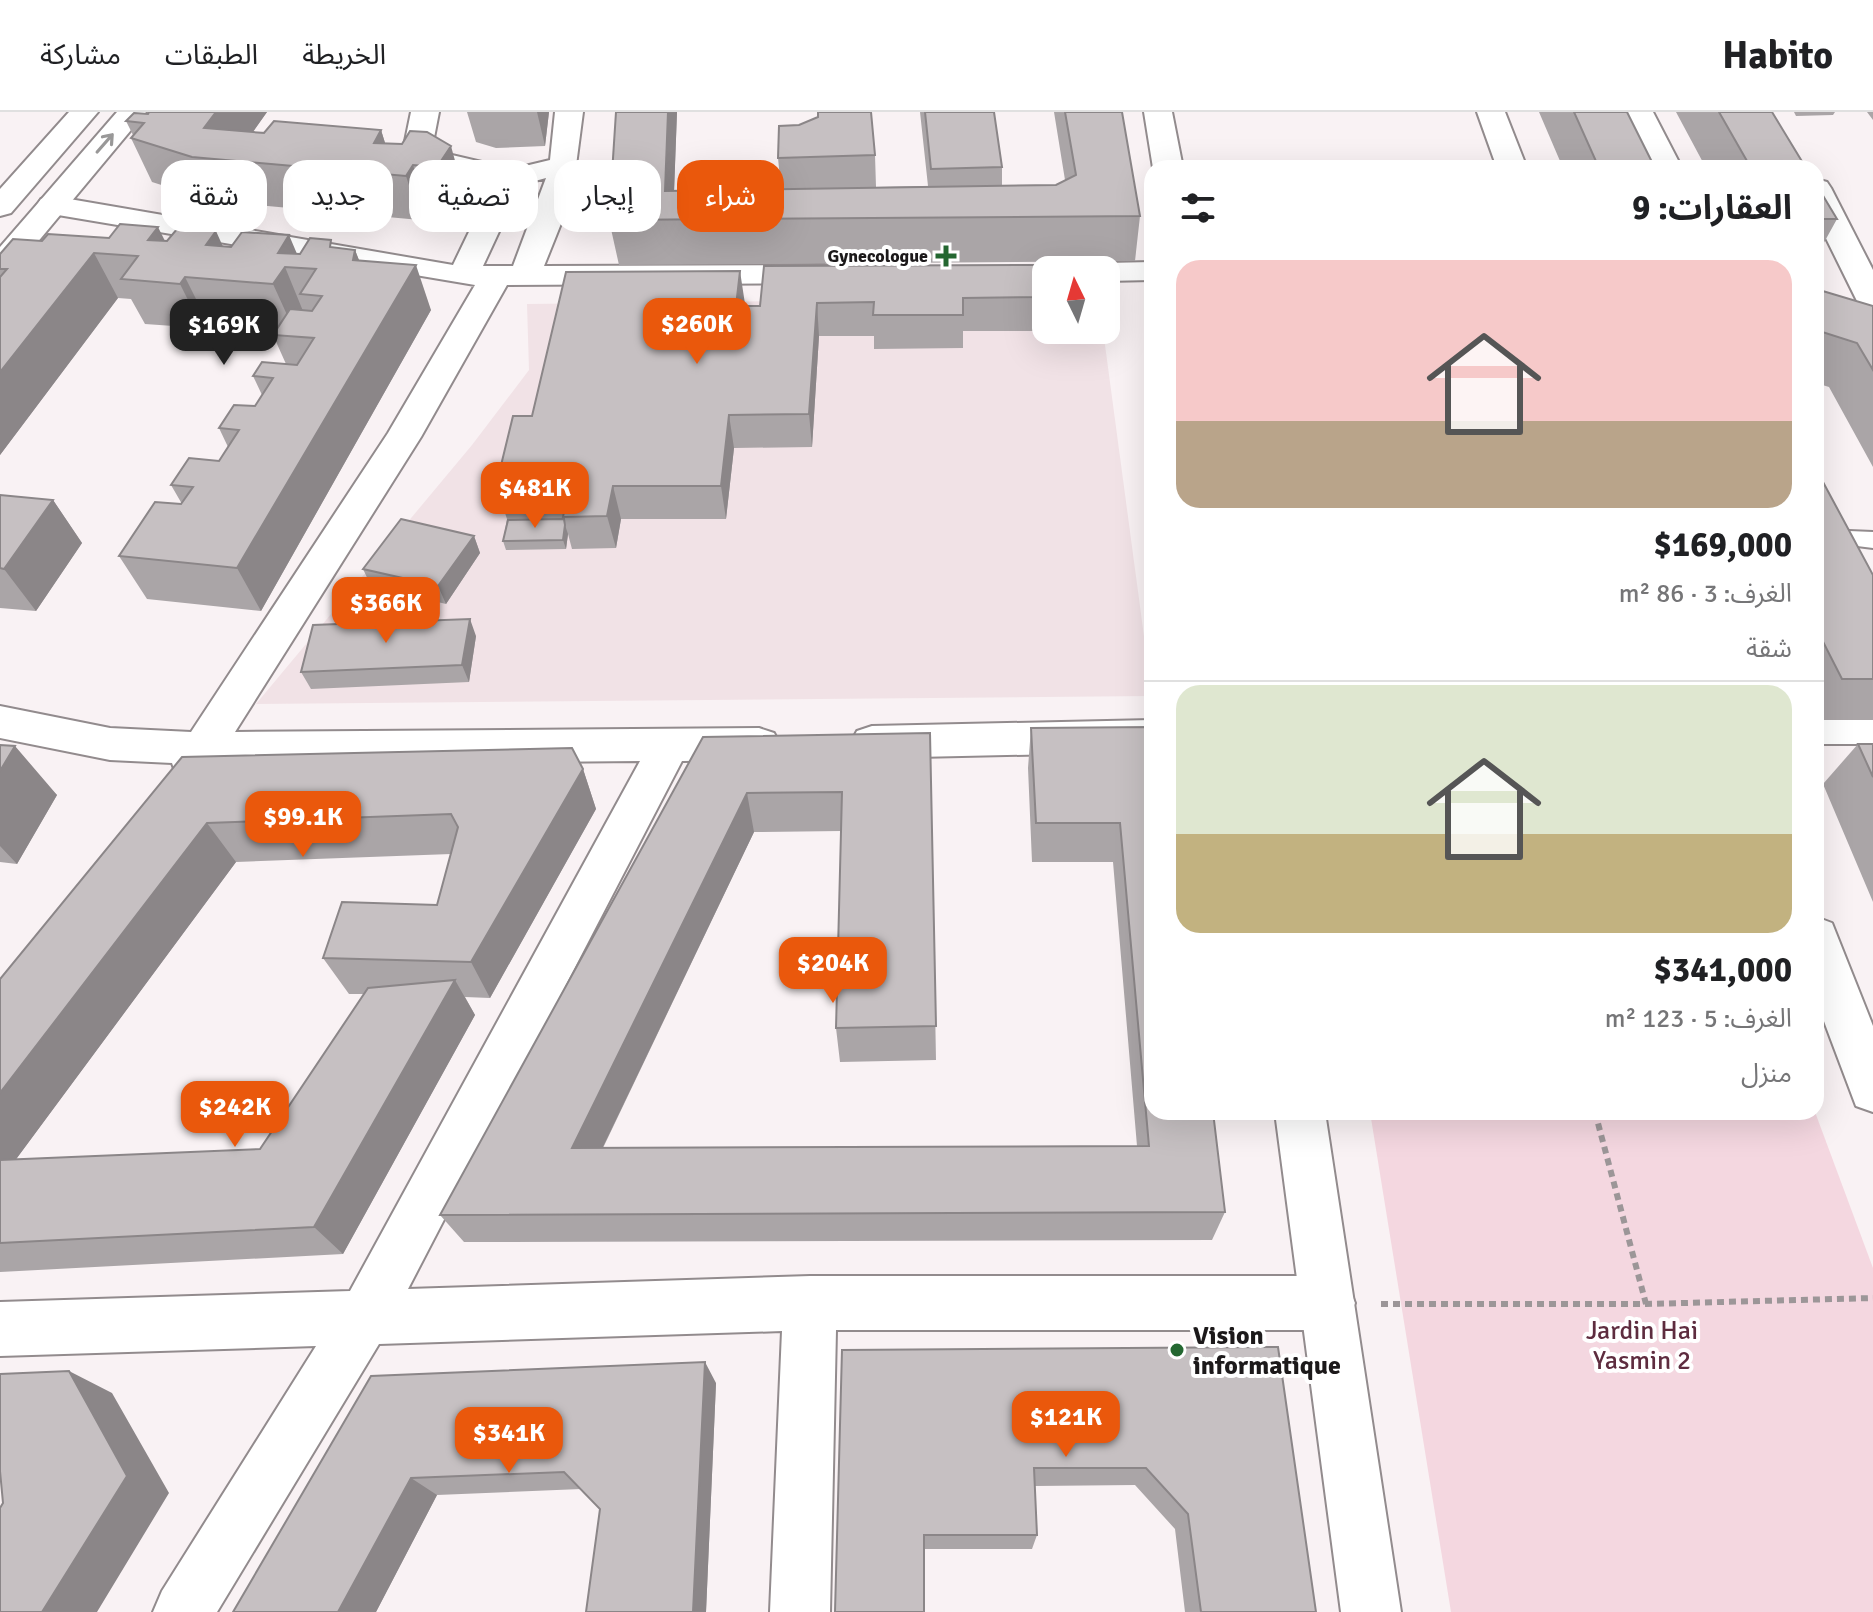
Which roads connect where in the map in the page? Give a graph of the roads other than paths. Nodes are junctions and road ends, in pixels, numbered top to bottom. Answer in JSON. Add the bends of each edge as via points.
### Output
{"nodes":[{"id":1,"x":84,"y":112,"type":"edge"},
{"id":2,"x":132,"y":112,"type":"edge"},
{"id":3,"x":425,"y":112,"type":"edge"},
{"id":4,"x":569,"y":112,"type":"edge"},
{"id":5,"x":1158,"y":112,"type":"edge"},
{"id":6,"x":1491,"y":112,"type":"edge"},
{"id":7,"x":1639,"y":112,"type":"edge"},
{"id":8,"x":434,"y":160,"type":"edge"},
{"id":9,"x":564,"y":160,"type":"edge"},
{"id":10,"x":1167,"y":160,"type":"edge"},
{"id":11,"x":1509,"y":160,"type":"edge"},
{"id":12,"x":1663,"y":160,"type":"edge"},
{"id":13,"x":5,"y":196,"type":"edge"},
{"id":14,"x":554,"y":200,"type":"edge"},
{"id":15,"x":52,"y":205,"type":"junction"},
{"id":16,"x":1835,"y":206,"type":"edge"},
{"id":17,"x":501,"y":232,"type":"edge"},
{"id":18,"x":0,"y":267,"type":"edge"},
{"id":19,"x":1144,"y":271,"type":"edge"},
{"id":20,"x":1120,"y":272,"type":"edge"},
{"id":21,"x":856,"y":274,"type":"edge"},
{"id":22,"x":494,"y":277,"type":"junction"},
{"id":23,"x":1873,"y":301,"type":"edge"},
{"id":24,"x":1873,"y":540,"type":"edge"},
{"id":25,"x":1861,"y":565,"type":"edge"},
{"id":26,"x":0,"y":722,"type":"edge"},
{"id":27,"x":1824,"y":728,"type":"edge"},
{"id":28,"x":1873,"y":728,"type":"edge"},
{"id":29,"x":1144,"y":736,"type":"edge"},
{"id":30,"x":841,"y":742,"type":"edge"},
{"id":31,"x":794,"y":743,"type":"edge"},
{"id":32,"x":670,"y":745,"type":"junction"},
{"id":33,"x":206,"y":749,"type":"junction"},
{"id":34,"x":167,"y":795,"type":"edge"},
{"id":35,"x":1824,"y":958,"type":"edge"},
{"id":36,"x":1873,"y":1090,"type":"edge"},
{"id":37,"x":1301,"y":1120,"type":"edge"},
{"id":38,"x":810,"y":1303,"type":"junction"},
{"id":39,"x":1328,"y":1303,"type":"junction"},
{"id":40,"x":366,"y":1315,"type":"junction"},
{"id":41,"x":0,"y":1329,"type":"edge"},
{"id":42,"x":183,"y":1612,"type":"edge"},
{"id":43,"x":800,"y":1612,"type":"edge"},
{"id":44,"x":1371,"y":1612,"type":"edge"}],
"edges":[{"from":1,"to":13,"type":"street"},
{"from":15,"to":2,"type":"street","one_way":true},
{"from":3,"to":8,"type":"street","via":[[417,151]]},
{"from":4,"to":9,"type":"street"},
{"from":5,"to":10,"type":"street"},
{"from":6,"to":11,"type":"street"},
{"from":7,"to":12,"type":"street"},
{"from":14,"to":22,"type":"street"},
{"from":15,"to":18,"type":"street"},
{"from":15,"to":22,"type":"street"},
{"from":16,"to":23,"type":"street"},
{"from":17,"to":22,"type":"street"},
{"from":19,"to":20,"type":"street"},
{"from":21,"to":22,"type":"street"},
{"from":22,"to":33,"type":"street","via":[[403,437]]},
{"from":24,"to":25,"type":"lane","via":[[1846,532]]},
{"from":26,"to":33,"type":"street","via":[[110,744]]},
{"from":27,"to":28,"type":"street"},
{"from":29,"to":30,"type":"street"},
{"from":31,"to":32,"type":"street"},
{"from":32,"to":33,"type":"street"},
{"from":32,"to":40,"type":"street"},
{"from":33,"to":34,"type":"street"},
{"from":35,"to":36,"type":"street"},
{"from":37,"to":39,"type":"street"},
{"from":38,"to":39,"type":"street"},
{"from":38,"to":40,"type":"street"},
{"from":38,"to":43,"type":"street"},
{"from":39,"to":44,"type":"street"},
{"from":40,"to":41,"type":"street"},
{"from":40,"to":42,"type":"street"}]}
